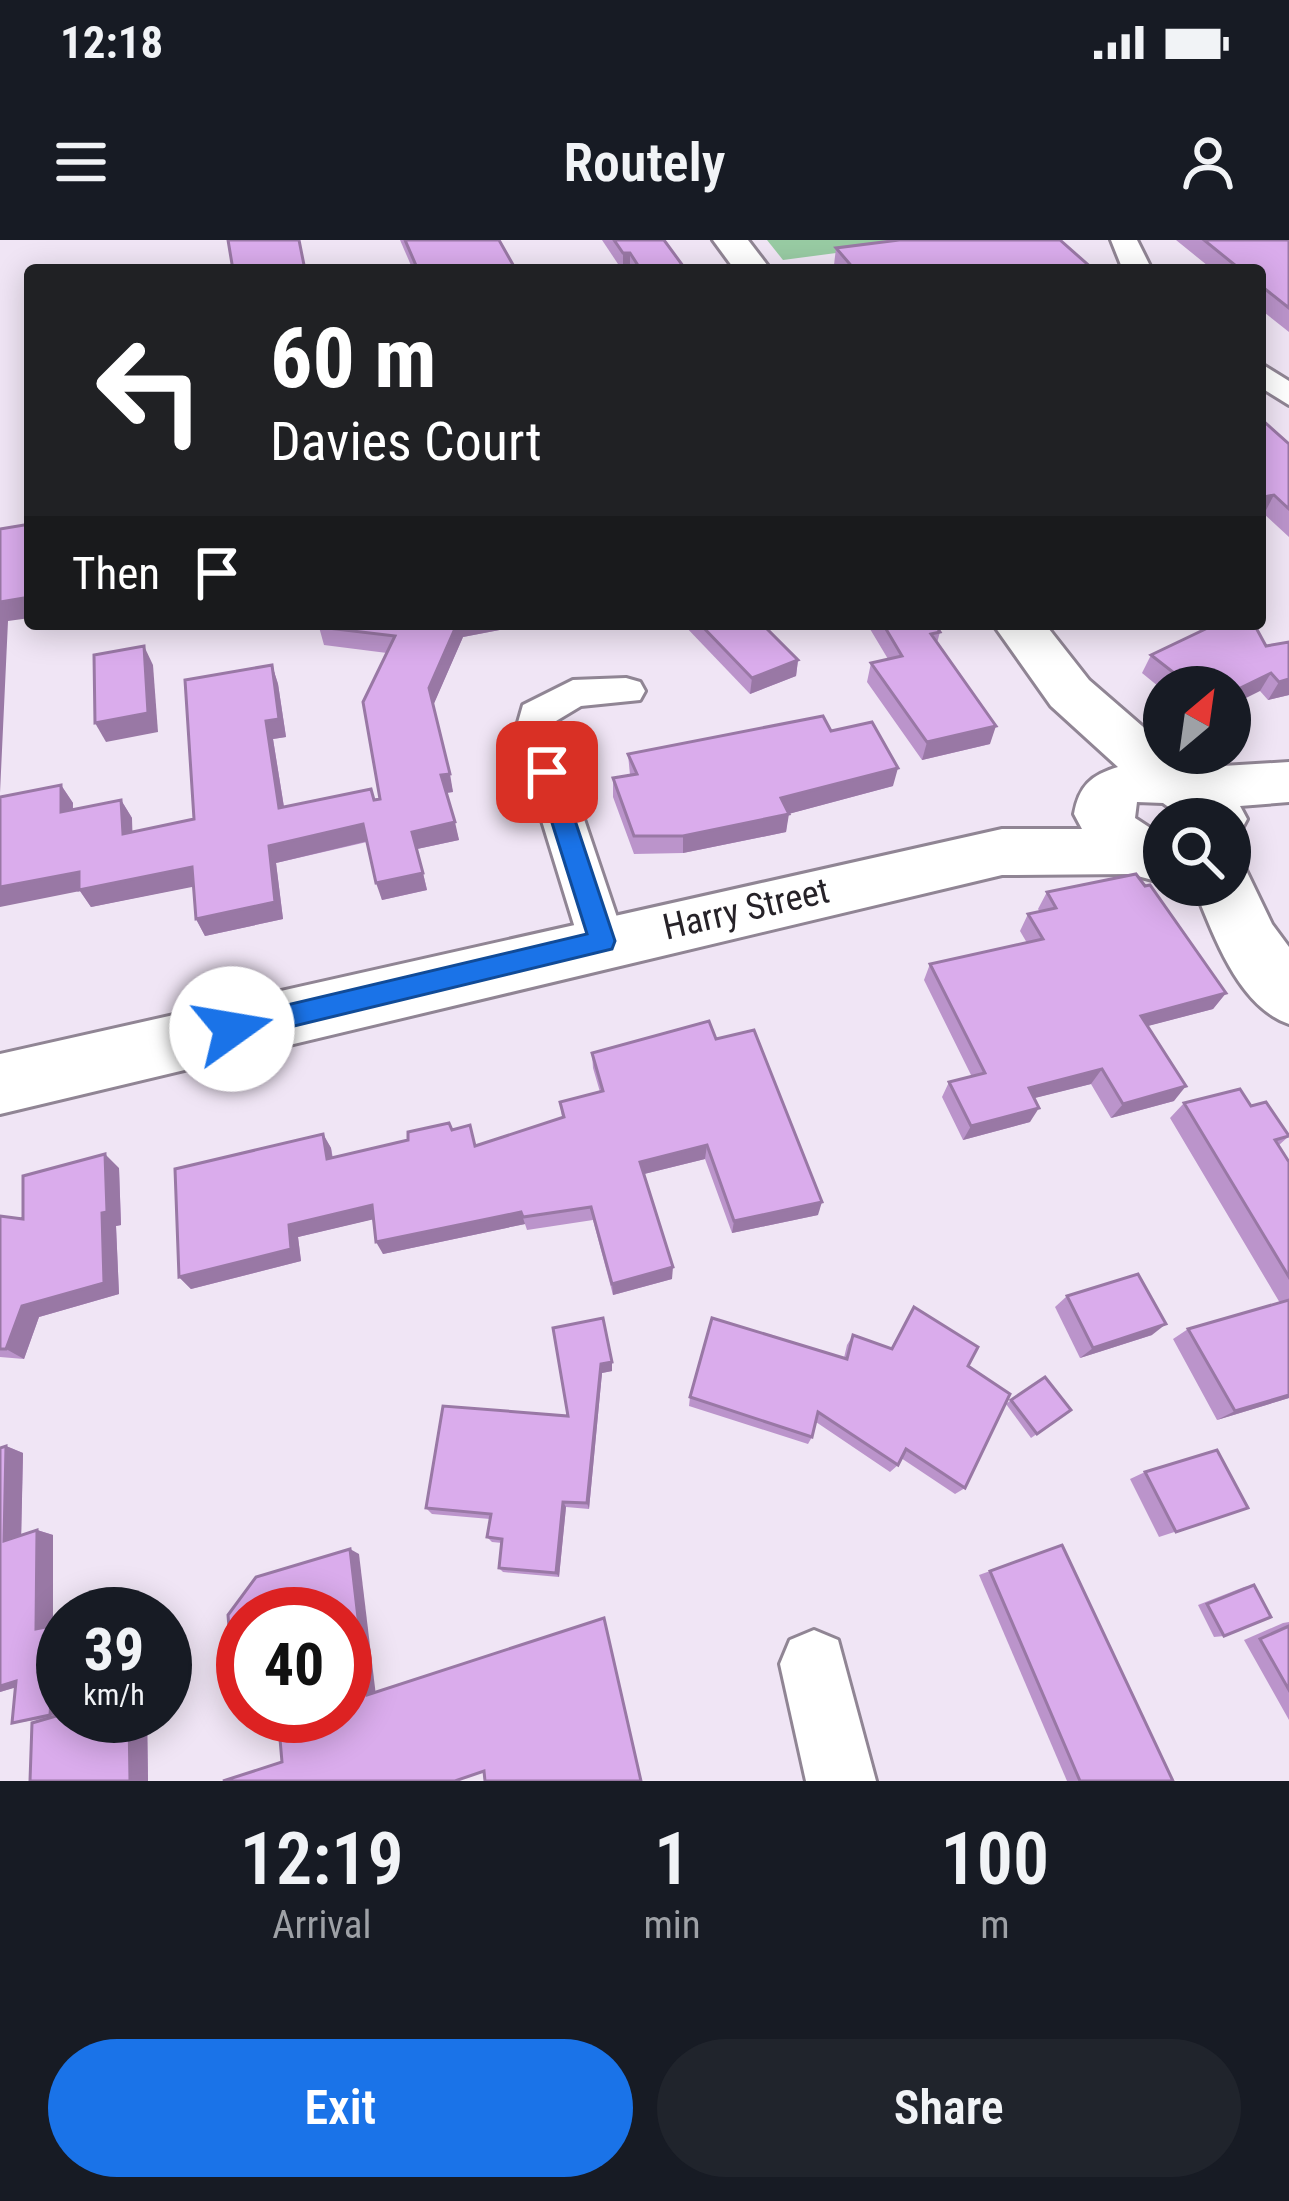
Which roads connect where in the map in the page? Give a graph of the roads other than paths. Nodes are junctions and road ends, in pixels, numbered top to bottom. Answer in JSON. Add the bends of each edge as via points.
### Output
{"nodes":[{"id":1,"x":730,"y":240,"type":"edge"},
{"id":2,"x":748,"y":264,"type":"edge"},
{"id":3,"x":1023,"y":630,"type":"edge"},
{"id":4,"x":626,"y":691,"type":"dead end"},
{"id":5,"x":1070,"y":693,"type":"junction"},
{"id":6,"x":1289,"y":782,"type":"edge"},
{"id":7,"x":1289,"y":797,"type":"edge"},
{"id":8,"x":1188,"y":798,"type":"edge"},
{"id":9,"x":1195,"y":798,"type":"edge"},
{"id":10,"x":1226,"y":798,"type":"edge"},
{"id":11,"x":1251,"y":800,"type":"edge"},
{"id":12,"x":1143,"y":843,"type":"edge"},
{"id":13,"x":1143,"y":844,"type":"edge"},
{"id":14,"x":1143,"y":846,"type":"edge"},
{"id":15,"x":1235,"y":912,"type":"edge"},
{"id":16,"x":602,"y":941,"type":"junction"},
{"id":17,"x":1289,"y":997,"type":"edge"},
{"id":18,"x":0,"y":1084,"type":"edge"},
{"id":19,"x":814,"y":1664,"type":"dead end"},
{"id":20,"x":841,"y":1781,"type":"edge"}],
"edges":[{"from":1,"to":2,"type":"street"},
{"from":3,"to":5,"type":"street"},
{"from":4,"to":16,"type":"street","via":[[573,693],[537,716],[535,733]]},
{"from":5,"to":9,"type":"street"},
{"from":5,"to":13,"type":"street"},
{"from":6,"to":10,"type":"street"},
{"from":7,"to":11,"type":"street"},
{"from":8,"to":12,"type":"street","name":"Harry Street","via":[[1145,779],[1123,783]]},
{"from":14,"to":16,"type":"street","name":"Harry Street","via":[[1002,852]]},
{"from":15,"to":17,"type":"street"},
{"from":16,"to":18,"type":"street","name":"Harry Street"},
{"from":19,"to":20,"type":"street"}]}
